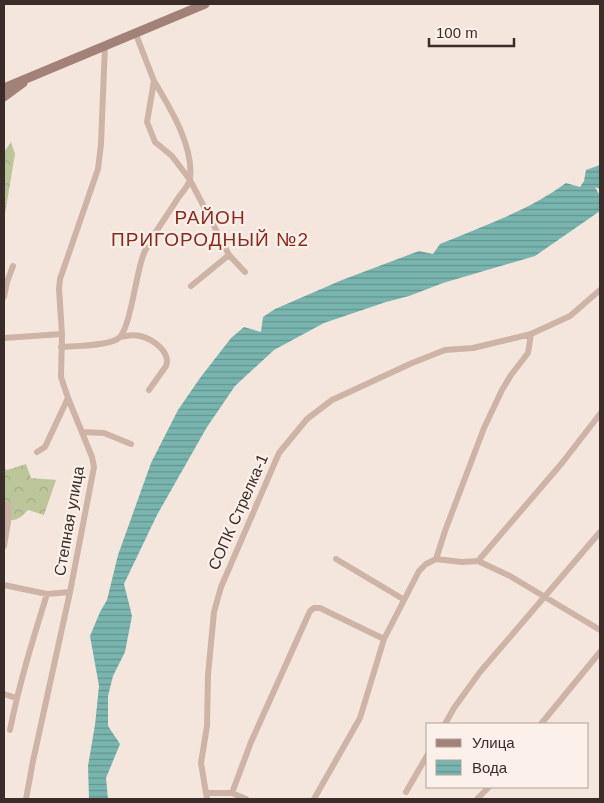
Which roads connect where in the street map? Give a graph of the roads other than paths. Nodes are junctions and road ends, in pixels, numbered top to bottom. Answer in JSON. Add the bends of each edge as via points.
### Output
{"nodes":[{"id":1,"x":205,"y":4,"type":"edge"},
{"id":2,"x":135,"y":32,"type":"junction"},
{"id":3,"x":105,"y":45,"type":"junction"},
{"id":4,"x":40,"y":72,"type":"junction"},
{"id":5,"x":154,"y":81,"type":"junction"},
{"id":6,"x":4,"y":88,"type":"edge"},
{"id":7,"x":4,"y":97,"type":"edge"},
{"id":8,"x":190,"y":180,"type":"junction"},
{"id":9,"x":229,"y":255,"type":"junction"},
{"id":10,"x":13,"y":266,"type":"dead end"},
{"id":11,"x":245,"y":272,"type":"dead end"},
{"id":12,"x":191,"y":286,"type":"dead end"},
{"id":13,"x":600,"y":290,"type":"edge"},
{"id":14,"x":4,"y":298,"type":"edge"},
{"id":15,"x":62,"y":334,"type":"junction"},
{"id":16,"x":531,"y":334,"type":"junction"},
{"id":17,"x":120,"y":337,"type":"junction"},
{"id":18,"x":4,"y":338,"type":"edge"},
{"id":19,"x":61,"y":347,"type":"junction"},
{"id":20,"x":149,"y":390,"type":"dead end"},
{"id":21,"x":68,"y":398,"type":"junction"},
{"id":22,"x":600,"y":414,"type":"edge"},
{"id":23,"x":82,"y":432,"type":"junction"},
{"id":24,"x":132,"y":444,"type":"dead end"},
{"id":25,"x":37,"y":452,"type":"dead end"},
{"id":26,"x":8,"y":504,"type":"dead end"},
{"id":27,"x":600,"y":532,"type":"edge"},
{"id":28,"x":4,"y":546,"type":"edge"},
{"id":29,"x":336,"y":559,"type":"dead end"},
{"id":30,"x":436,"y":559,"type":"junction"},
{"id":31,"x":478,"y":561,"type":"junction"},
{"id":32,"x":4,"y":585,"type":"edge"},
{"id":33,"x":70,"y":592,"type":"junction"},
{"id":34,"x":47,"y":594,"type":"junction"},
{"id":35,"x":545,"y":597,"type":"junction"},
{"id":36,"x":404,"y":599,"type":"junction"},
{"id":37,"x":600,"y":630,"type":"edge"},
{"id":38,"x":384,"y":639,"type":"junction"},
{"id":39,"x":600,"y":652,"type":"edge"},
{"id":40,"x":4,"y":694,"type":"edge"},
{"id":41,"x":16,"y":698,"type":"junction"},
{"id":42,"x":446,"y":723,"type":"edge"},
{"id":43,"x":542,"y":723,"type":"edge"},
{"id":44,"x":10,"y":730,"type":"dead end"},
{"id":45,"x":426,"y":757,"type":"edge"},
{"id":46,"x":488,"y":788,"type":"edge"},
{"id":47,"x":406,"y":792,"type":"dead end"},
{"id":48,"x":232,"y":793,"type":"junction"},
{"id":49,"x":206,"y":796,"type":"edge"},
{"id":50,"x":26,"y":799,"type":"edge"},
{"id":51,"x":246,"y":799,"type":"edge"},
{"id":52,"x":314,"y":799,"type":"edge"},
{"id":53,"x":477,"y":799,"type":"edge"}],
"edges":[{"from":1,"to":2,"type":"main road"},
{"from":2,"to":3,"type":"main road"},
{"from":2,"to":5,"type":"street"},
{"from":3,"to":4,"type":"main road"},
{"from":3,"to":15,"type":"street","name":"Степная улица","via":[[98,169],[60,279]]},
{"from":4,"to":6,"type":"main road"},
{"from":4,"to":7,"type":"main road"},
{"from":5,"to":8,"type":"street","via":[[188,151]]},
{"from":5,"to":8,"type":"street","via":[[147,122],[155,142],[172,156]]},
{"from":8,"to":9,"type":"street"},
{"from":8,"to":17,"type":"street","via":[[144,253]]},
{"from":9,"to":11,"type":"street"},
{"from":9,"to":12,"type":"street"},
{"from":10,"to":14,"type":"street"},
{"from":13,"to":16,"type":"street","name":"СОПК Стрелка-1","via":[[570,316]]},
{"from":15,"to":18,"type":"street"},
{"from":15,"to":19,"type":"street","name":"Степная улица"},
{"from":16,"to":30,"type":"street","via":[[528,353],[502,390],[484,428]]},
{"from":16,"to":49,"type":"street","name":"СОПК Стрелка-1","via":[[473,348],[445,350],[332,400],[307,419],[279,453],[221,587],[214,612],[207,726],[201,764]]},
{"from":17,"to":19,"type":"street","via":[[96,344]]},
{"from":17,"to":20,"type":"street","via":[[146,337],[166,354],[166,366]]},
{"from":19,"to":21,"type":"street","name":"Степная улица","via":[[61,376]]},
{"from":21,"to":23,"type":"street","name":"Степная улица"},
{"from":21,"to":25,"type":"street","via":[[45,447]]},
{"from":22,"to":31,"type":"street"},
{"from":23,"to":24,"type":"street","via":[[104,433]]},
{"from":23,"to":33,"type":"street","name":"Степная улица","via":[[94,467]]},
{"from":26,"to":28,"type":"street"},
{"from":27,"to":35,"type":"street"},
{"from":29,"to":36,"type":"street"},
{"from":30,"to":31,"type":"street"},
{"from":30,"to":36,"type":"street","via":[[419,571]]},
{"from":31,"to":35,"type":"street"},
{"from":32,"to":34,"type":"street"},
{"from":33,"to":34,"type":"street"},
{"from":33,"to":50,"type":"street","name":"Степная улица"},
{"from":34,"to":41,"type":"street"},
{"from":35,"to":37,"type":"street"},
{"from":35,"to":42,"type":"street","via":[[480,672]]},
{"from":36,"to":38,"type":"street"},
{"from":38,"to":48,"type":"street","via":[[320,608],[310,611],[251,742]]},
{"from":38,"to":52,"type":"street","via":[[360,718]]},
{"from":39,"to":43,"type":"street"},
{"from":40,"to":41,"type":"street"},
{"from":41,"to":44,"type":"street"},
{"from":45,"to":47,"type":"street"},
{"from":46,"to":53,"type":"street"},
{"from":48,"to":49,"type":"street"},
{"from":48,"to":51,"type":"street"}]}
